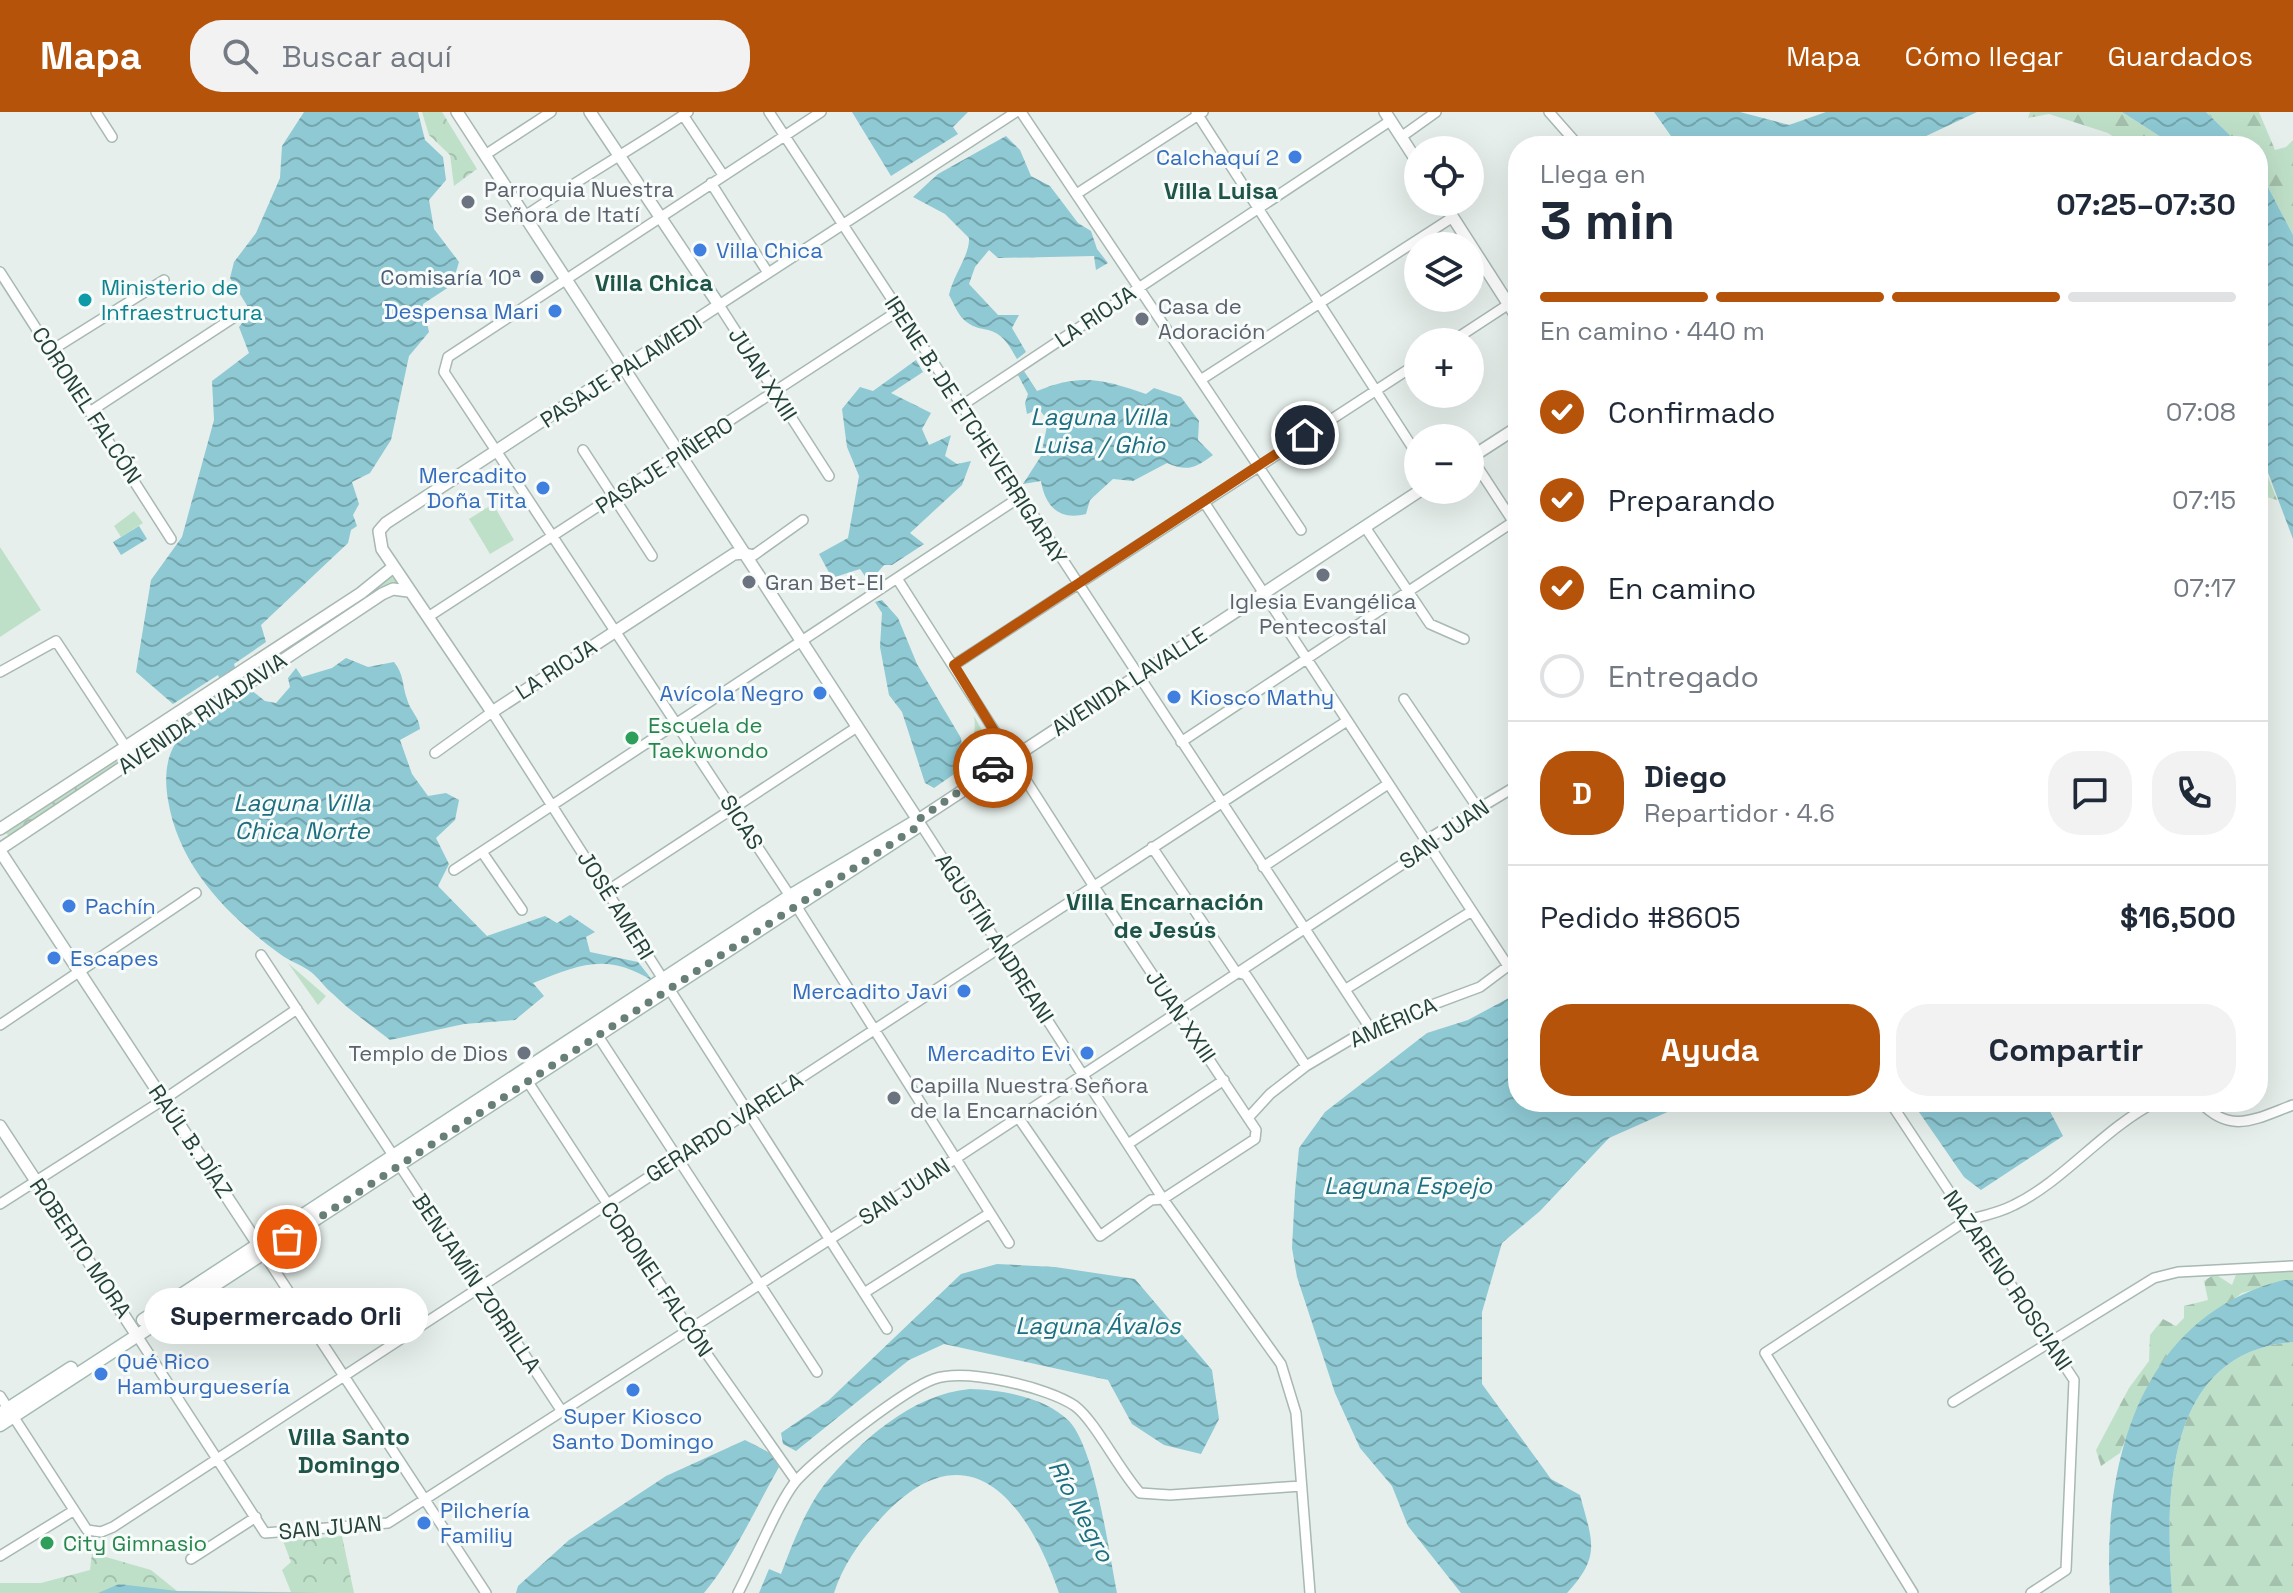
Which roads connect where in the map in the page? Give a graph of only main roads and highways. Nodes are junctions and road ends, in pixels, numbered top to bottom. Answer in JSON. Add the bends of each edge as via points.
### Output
{"nodes":[{"id":1,"x":918,"y":820,"type":"road end"},
{"id":2,"x":7,"y":1413,"type":"edge"},
{"id":3,"x":0,"y":1425,"type":"edge"}],
"edges":[{"from":1,"to":2,"type":"main road","name":"AVENIDA LAVALLE","via":[[917,827],[793,901]]},
{"from":2,"to":3,"type":"main road","name":"AVENIDA LAVALLE"}]}
